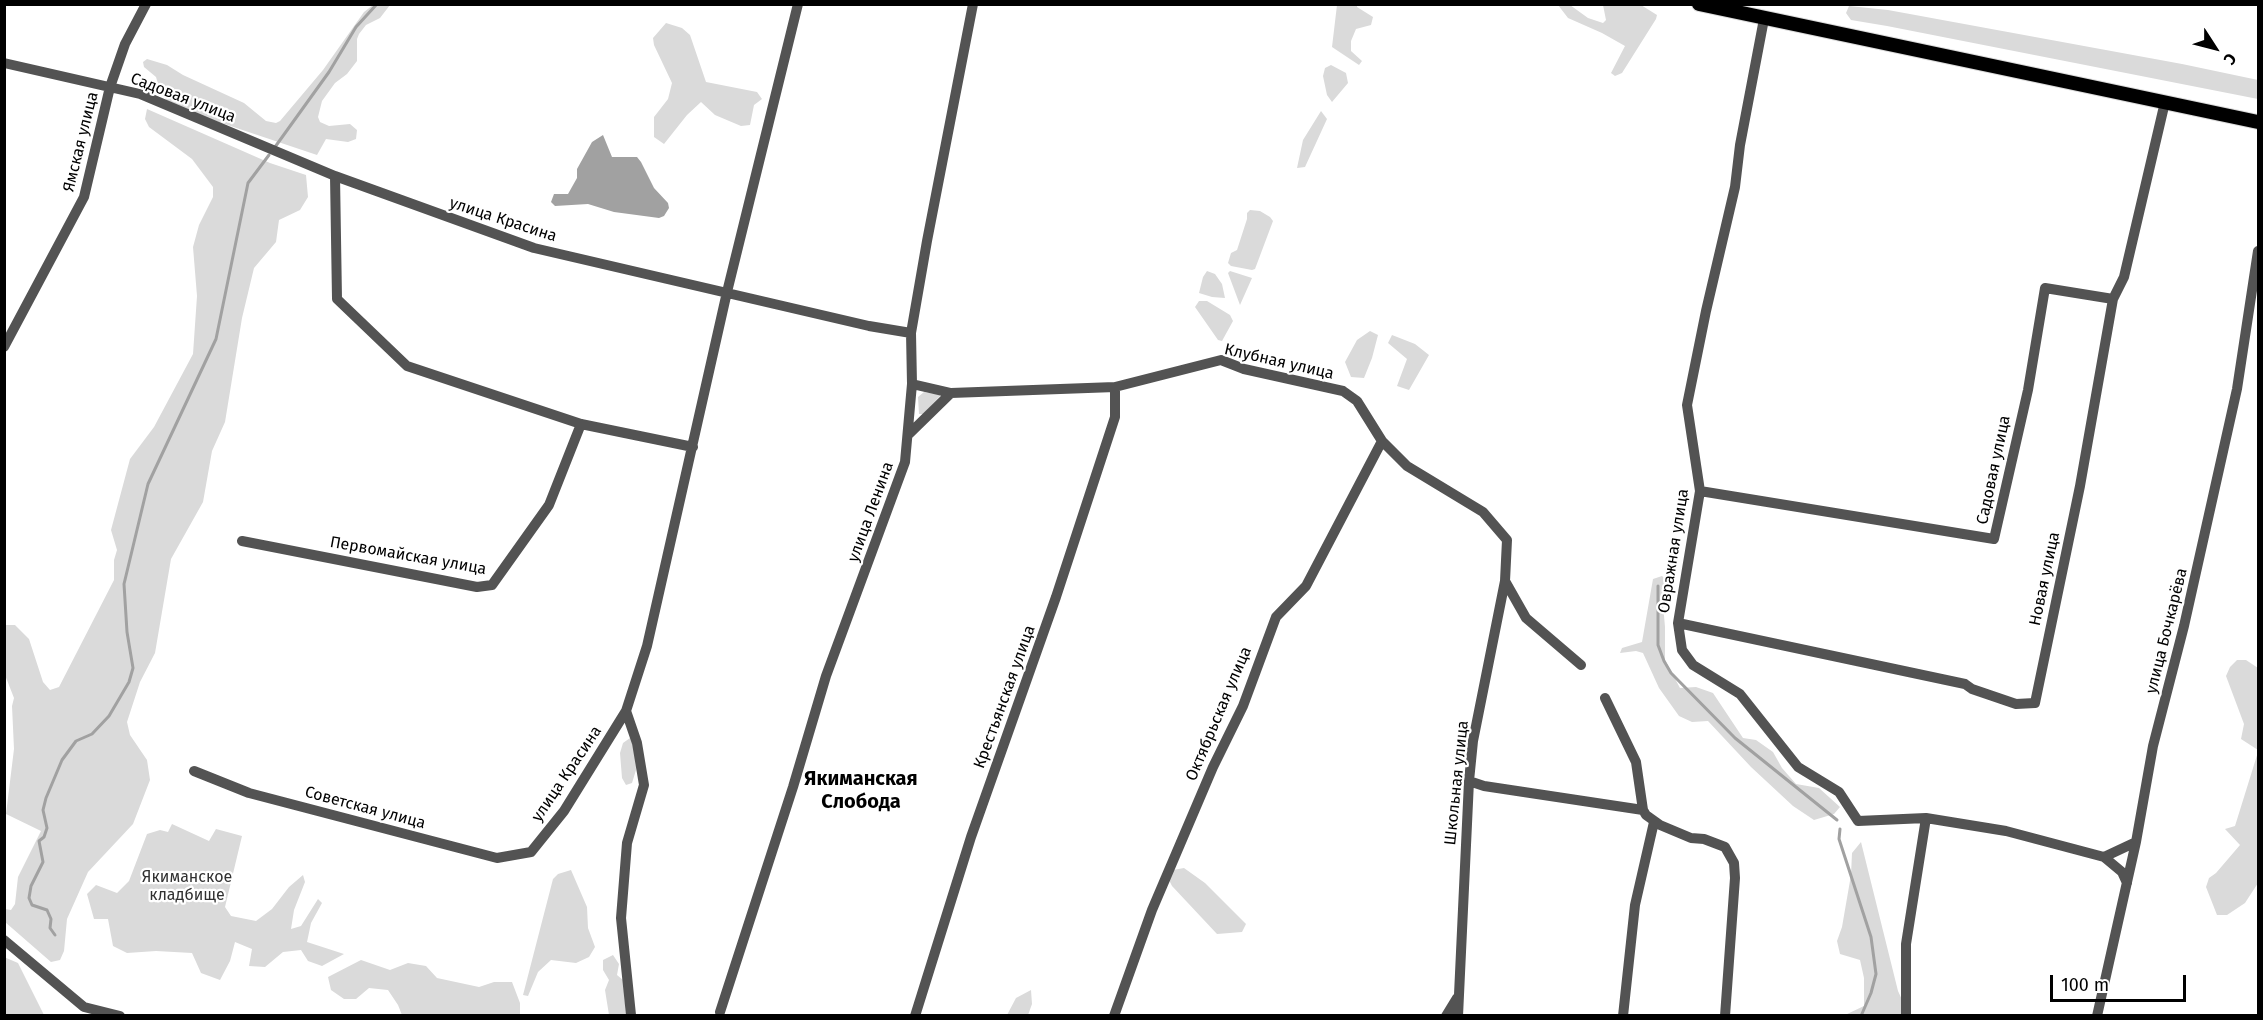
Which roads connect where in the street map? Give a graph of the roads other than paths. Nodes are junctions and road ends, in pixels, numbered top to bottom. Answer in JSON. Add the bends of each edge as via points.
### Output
{"nodes":[{"id":1,"x":146,"y":4,"type":"edge"},
{"id":2,"x":798,"y":4,"type":"edge"},
{"id":3,"x":973,"y":4,"type":"edge"},
{"id":4,"x":1699,"y":4,"type":"edge"},
{"id":5,"x":1764,"y":20,"type":"junction"},
{"id":6,"x":4,"y":63,"type":"edge"},
{"id":7,"x":110,"y":87,"type":"junction"},
{"id":8,"x":2165,"y":102,"type":"junction"},
{"id":9,"x":2259,"y":122,"type":"edge"},
{"id":10,"x":278,"y":153,"type":"joint"},
{"id":11,"x":335,"y":176,"type":"junction"},
{"id":12,"x":2259,"y":251,"type":"edge"},
{"id":13,"x":727,"y":292,"type":"junction"},
{"id":14,"x":2113,"y":299,"type":"junction"},
{"id":15,"x":911,"y":333,"type":"junction"},
{"id":16,"x":4,"y":347,"type":"edge"},
{"id":17,"x":912,"y":384,"type":"junction"},
{"id":18,"x":1115,"y":387,"type":"junction"},
{"id":19,"x":951,"y":393,"type":"junction"},
{"id":20,"x":581,"y":424,"type":"junction"},
{"id":21,"x":908,"y":435,"type":"junction"},
{"id":22,"x":1382,"y":441,"type":"junction"},
{"id":23,"x":693,"y":447,"type":"junction"},
{"id":24,"x":1700,"y":490,"type":"junction"},
{"id":25,"x":1507,"y":540,"type":"joint"},
{"id":26,"x":242,"y":541,"type":"dead end"},
{"id":27,"x":1505,"y":581,"type":"junction"},
{"id":28,"x":1678,"y":623,"type":"junction"},
{"id":29,"x":1581,"y":665,"type":"dead end"},
{"id":30,"x":1605,"y":698,"type":"dead end"},
{"id":31,"x":626,"y":711,"type":"junction"},
{"id":32,"x":194,"y":771,"type":"dead end"},
{"id":33,"x":1469,"y":781,"type":"junction"},
{"id":34,"x":1643,"y":810,"type":"junction"},
{"id":35,"x":1926,"y":818,"type":"junction"},
{"id":36,"x":1654,"y":822,"type":"junction"},
{"id":37,"x":2136,"y":842,"type":"junction"},
{"id":38,"x":531,"y":852,"type":"joint"},
{"id":39,"x":2104,"y":857,"type":"junction"},
{"id":40,"x":2127,"y":883,"type":"junction"},
{"id":41,"x":4,"y":940,"type":"edge"},
{"id":42,"x":1458,"y":997,"type":"junction"},
{"id":43,"x":720,"y":1012,"type":"dead end"},
{"id":44,"x":632,"y":1015,"type":"edge"},
{"id":45,"x":120,"y":1016,"type":"edge"},
{"id":46,"x":915,"y":1016,"type":"edge"},
{"id":47,"x":1114,"y":1016,"type":"edge"},
{"id":48,"x":1446,"y":1016,"type":"edge"},
{"id":49,"x":1458,"y":1016,"type":"edge"},
{"id":50,"x":1623,"y":1016,"type":"edge"},
{"id":51,"x":1725,"y":1016,"type":"edge"},
{"id":52,"x":1906,"y":1016,"type":"edge"},
{"id":53,"x":2097,"y":1016,"type":"edge"}],
"edges":[{"from":1,"to":7,"type":"street","name":"Ямская улица","via":[[125,44]]},
{"from":2,"to":13,"type":"street","name":"улица Красина"},
{"from":3,"to":15,"type":"street","name":"улица Ленина"},
{"from":4,"to":5,"type":"main road"},
{"from":5,"to":8,"type":"main road"},
{"from":5,"to":24,"type":"street","name":"Овражная улица","via":[[1735,187],[1687,405]]},
{"from":6,"to":7,"type":"street","name":"Садовая улица"},
{"from":7,"to":10,"type":"street","name":"Садовая улица","via":[[140,94]]},
{"from":7,"to":16,"type":"street","name":"Ямская улица","via":[[84,197]]},
{"from":8,"to":9,"type":"main road"},
{"from":8,"to":14,"type":"street","name":"Новая улица","via":[[2124,277]]},
{"from":10,"to":11,"type":"street","name":"улица Красина"},
{"from":11,"to":13,"type":"street","name":"улица Красина","via":[[534,248]]},
{"from":11,"to":20,"type":"street","via":[[337,299],[362,325],[407,366]]},
{"from":12,"to":37,"type":"street","name":"улица Бочкарёва","via":[[2237,389],[2153,746]]},
{"from":13,"to":15,"type":"street","name":"улица Красина"},
{"from":13,"to":23,"type":"street","name":"улица Красина"},
{"from":14,"to":24,"type":"street","name":"Садовая улица","via":[[2045,288],[2028,390],[1994,539]]},
{"from":14,"to":28,"type":"street","name":"Новая улица","via":[[2035,704],[2016,704],[1965,684]]},
{"from":15,"to":17,"type":"street","name":"улица Ленина"},
{"from":17,"to":19,"type":"street","name":"Клубная улица"},
{"from":17,"to":21,"type":"street","name":"улица Ленина"},
{"from":18,"to":19,"type":"street","name":"Клубная улица"},
{"from":18,"to":22,"type":"street","name":"Клубная улица","via":[[1221,360],[1244,369],[1343,391],[1357,400]]},
{"from":18,"to":46,"type":"street","name":"Крестьянская улица","via":[[1116,417],[971,837]]},
{"from":19,"to":21,"type":"street"},
{"from":20,"to":23,"type":"street"},
{"from":20,"to":26,"type":"street","name":"Первомайская улица","via":[[549,505],[492,585],[477,587]]},
{"from":21,"to":43,"type":"street","name":"улица Ленина","via":[[905,462],[826,676]]},
{"from":22,"to":25,"type":"street","name":"Клубная улица","via":[[1407,466],[1483,512]]},
{"from":22,"to":47,"type":"street","name":"Октябрьская улица","via":[[1306,586],[1276,616],[1243,706],[1152,910]]},
{"from":23,"to":31,"type":"street","name":"улица Красина","via":[[647,646]]},
{"from":24,"to":28,"type":"street","name":"Овражная улица"},
{"from":25,"to":27,"type":"street","name":"Школьная улица"},
{"from":27,"to":29,"type":"street","via":[[1526,618]]},
{"from":27,"to":33,"type":"street","name":"Школьная улица","via":[[1473,741]]},
{"from":28,"to":35,"type":"street","name":"Овражная улица","via":[[1682,650],[1693,665],[1740,694],[1798,767],[1839,792],[1858,821]]},
{"from":30,"to":34,"type":"street","via":[[1636,762]]},
{"from":31,"to":38,"type":"street","name":"улица Красина","via":[[564,811]]},
{"from":31,"to":44,"type":"street","via":[[637,743],[644,785],[627,843],[621,918]]},
{"from":32,"to":38,"type":"street","name":"Советская улица","via":[[249,793],[497,858]]},
{"from":33,"to":34,"type":"street"},
{"from":33,"to":42,"type":"street","name":"Школьная улица"},
{"from":34,"to":36,"type":"street"},
{"from":35,"to":39,"type":"street","via":[[2006,831]]},
{"from":35,"to":52,"type":"street","via":[[1906,944]]},
{"from":36,"to":50,"type":"street","via":[[1635,905]]},
{"from":36,"to":51,"type":"street","via":[[1725,847],[1734,863]]},
{"from":37,"to":39,"type":"street"},
{"from":37,"to":40,"type":"street","name":"улица Бочкарёва"},
{"from":39,"to":40,"type":"street","via":[[2122,872]]},
{"from":40,"to":53,"type":"street","name":"улица Бочкарёва"},
{"from":41,"to":45,"type":"street","via":[[84,1007]]},
{"from":42,"to":48,"type":"street","name":"Школьная улица"},
{"from":42,"to":49,"type":"street","name":"Школьная улица"}]}
